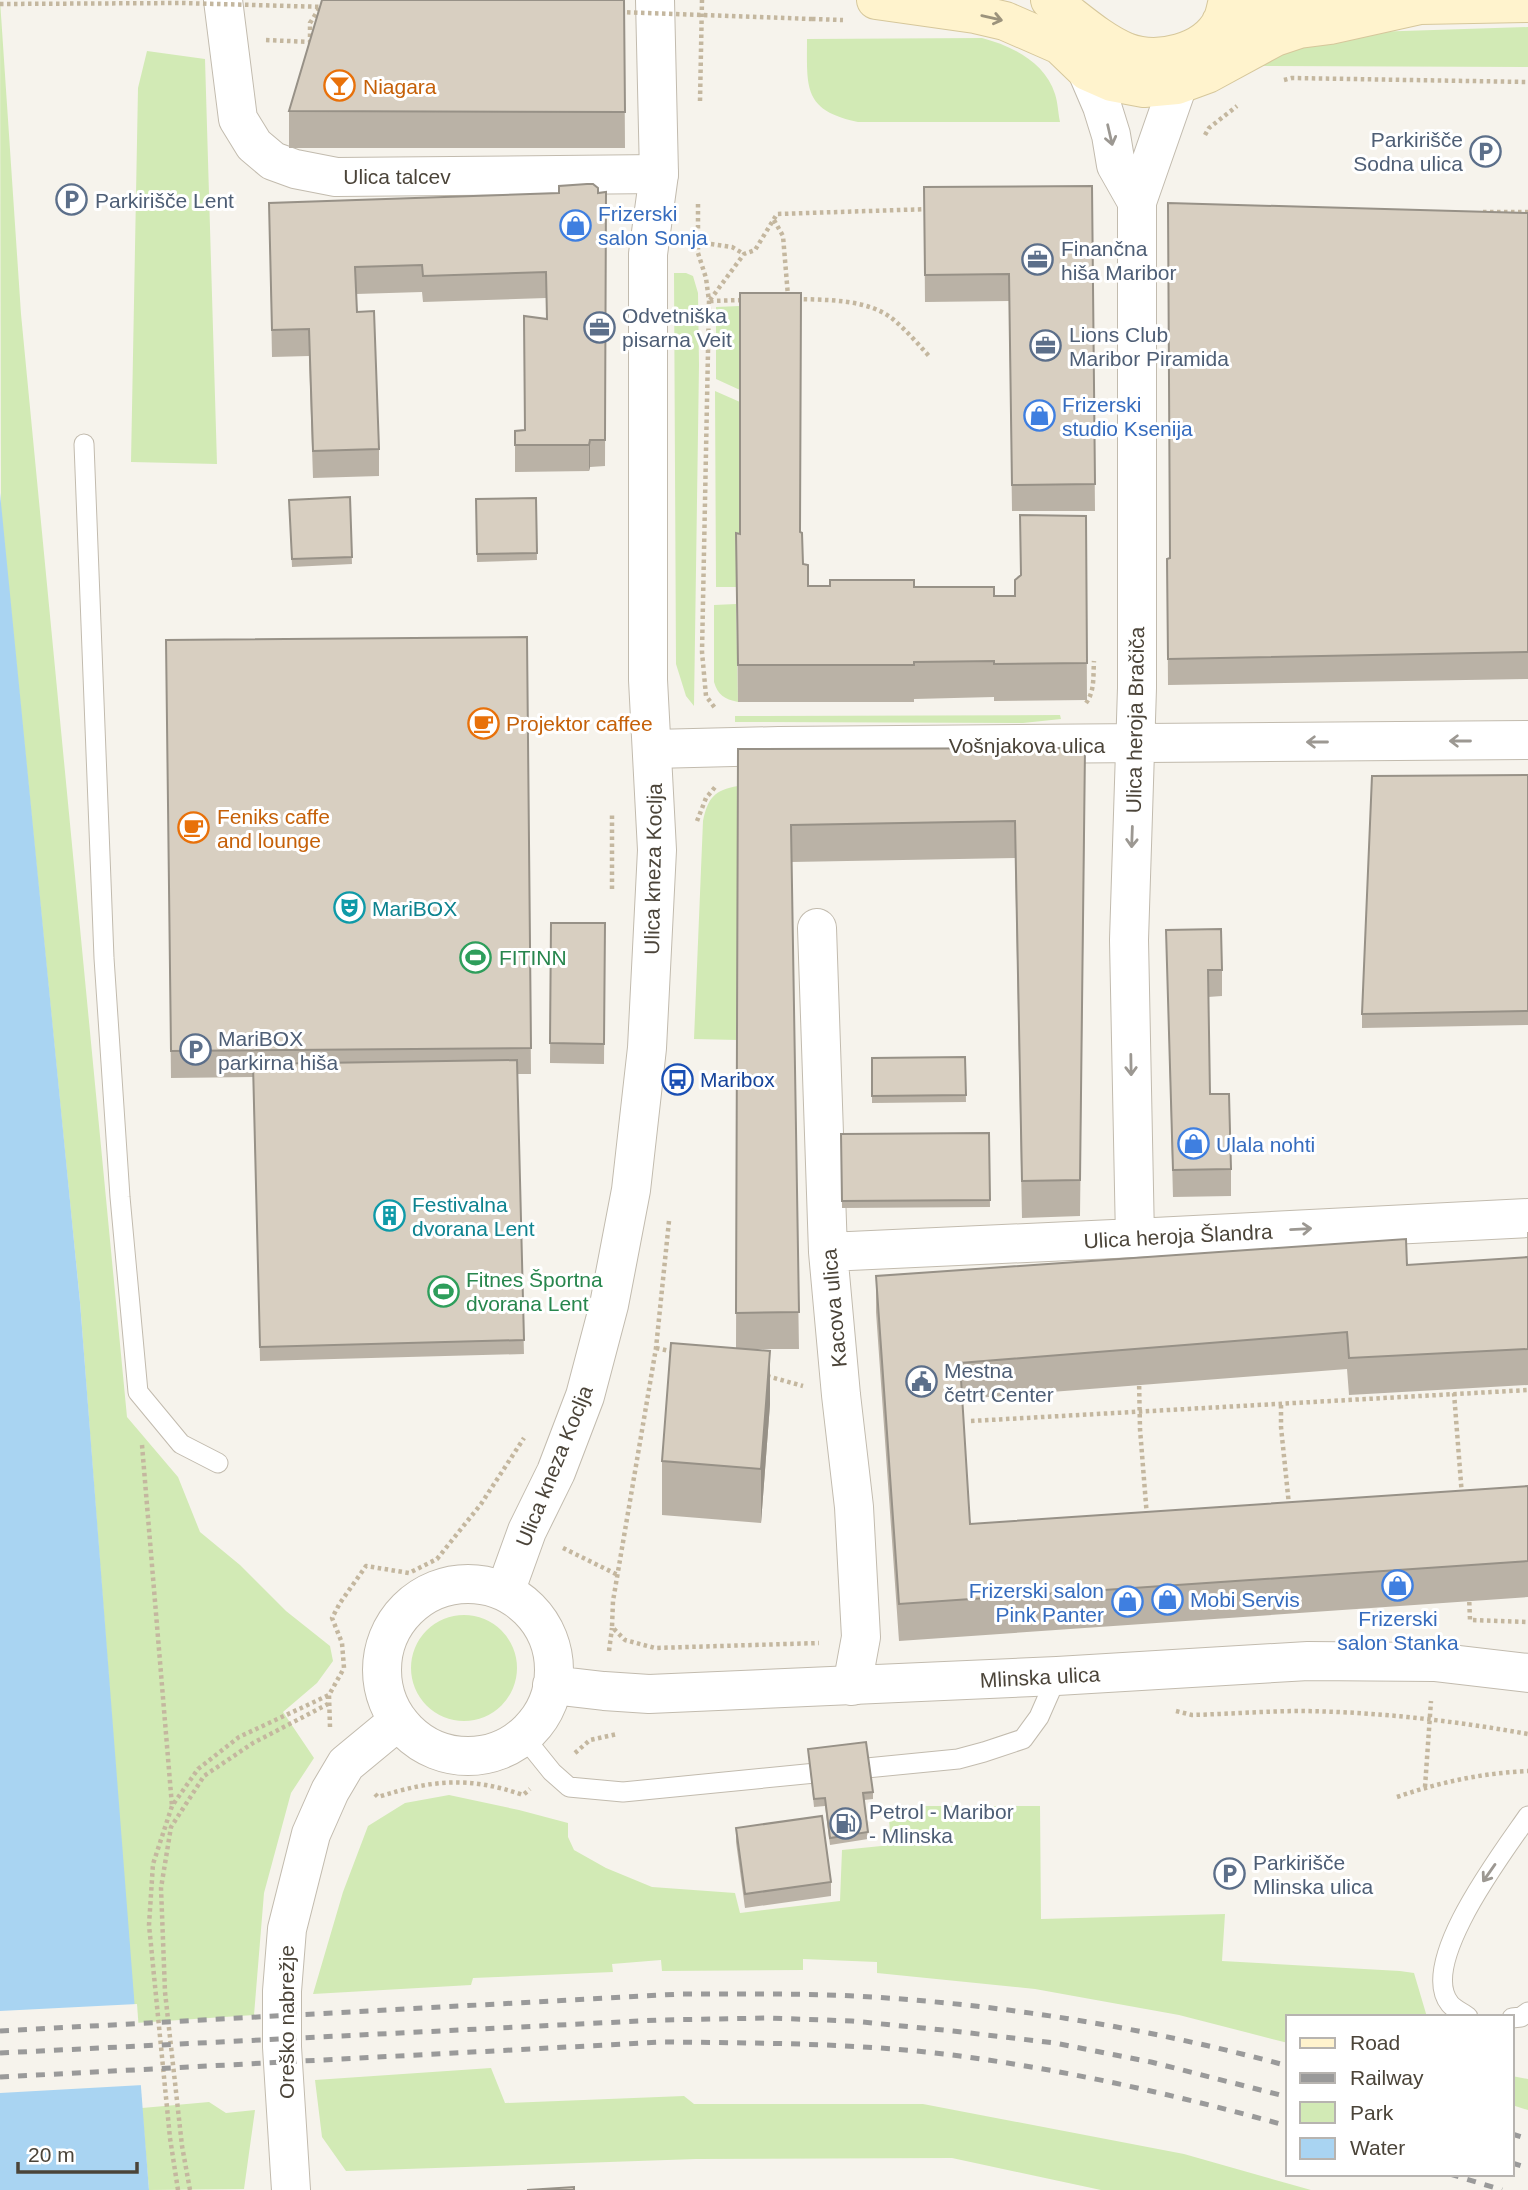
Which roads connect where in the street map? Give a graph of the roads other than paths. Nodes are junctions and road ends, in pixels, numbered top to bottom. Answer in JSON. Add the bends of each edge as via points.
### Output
{"nodes":[{"id":1,"x":223,"y":0,"type":"edge"},
{"id":2,"x":655,"y":0,"type":"edge"},
{"id":3,"x":1049,"y":0,"type":"edge"},
{"id":4,"x":1342,"y":0,"type":"edge"},
{"id":5,"x":1402,"y":3,"type":"edge"},
{"id":6,"x":1528,"y":3,"type":"edge"},
{"id":7,"x":863,"y":10,"type":"edge"},
{"id":8,"x":1225,"y":11,"type":"edge"},
{"id":9,"x":1191,"y":49,"type":"junction"},
{"id":10,"x":1073,"y":58,"type":"junction"},
{"id":11,"x":1177,"y":85,"type":"junction"},
{"id":12,"x":659,"y":174,"type":"junction"},
{"id":13,"x":1137,"y":202,"type":"junction"},
{"id":14,"x":84,"y":444,"type":"dead end"},
{"id":15,"x":1528,"y":740,"type":"edge"},
{"id":16,"x":1134,"y":744,"type":"junction"},
{"id":17,"x":653,"y":749,"type":"junction"},
{"id":18,"x":817,"y":928,"type":"dead end"},
{"id":19,"x":1528,"y":1218,"type":"edge"},
{"id":20,"x":1135,"y":1238,"type":"junction"},
{"id":21,"x":828,"y":1252,"type":"junction"},
{"id":22,"x":218,"y":1463,"type":"dead end"},
{"id":23,"x":505,"y":1592,"type":"junction"},
{"id":24,"x":1528,"y":1673,"type":"edge"},
{"id":25,"x":1057,"y":1676,"type":"junction"},
{"id":26,"x":552,"y":1685,"type":"junction"},
{"id":27,"x":852,"y":1686,"type":"junction"},
{"id":28,"x":398,"y":1721,"type":"junction"},
{"id":29,"x":523,"y":1736,"type":"junction"},
{"id":30,"x":1528,"y":1816,"type":"edge"},
{"id":31,"x":1465,"y":2015,"type":"edge"},
{"id":32,"x":291,"y":2190,"type":"edge"}],
"edges":[{"from":1,"to":12,"type":"street","name":"Ulica talcev","via":[[238,119],[254,145],[273,161],[336,177]]},
{"from":2,"to":12,"type":"street","name":"Ulica kneza Koclja"},
{"from":3,"to":9,"type":"main road","via":[[1127,52],[1171,56]]},
{"from":3,"to":10,"type":"main road","via":[[1052,22]]},
{"from":4,"to":8,"type":"main road","via":[[1252,12]]},
{"from":5,"to":6,"type":"main road"},
{"from":5,"to":11,"type":"main road","via":[[1275,37]]},
{"from":7,"to":10,"type":"main road","one_way":true,"via":[[975,14],[1004,21]]},
{"from":8,"to":9,"type":"main road","via":[[1209,37]]},
{"from":9,"to":11,"type":"street","name":"Ulica heroja Bračiča"},
{"from":10,"to":11,"type":"main road","via":[[1112,82],[1144,88]]},
{"from":10,"to":13,"type":"street","name":"Ulica heroja Bračiča","one_way":true,"via":[[1102,106],[1116,165]]},
{"from":11,"to":13,"type":"street","name":"Ulica heroja Bračiča"},
{"from":12,"to":17,"type":"street","name":"Ulica kneza Koclja","via":[[648,254],[648,680]]},
{"from":13,"to":16,"type":"street","name":"Ulica heroja Bračiča"},
{"from":14,"to":22,"type":"lane","via":[[104,958],[138,1392],[181,1444]]},
{"from":15,"to":16,"type":"street","name":"Vošnjakova ulica","one_way":true},
{"from":16,"to":17,"type":"street","name":"Vošnjakova ulica"},
{"from":16,"to":20,"type":"street","name":"Ulica heroja Bračiča","one_way":true,"via":[[1129,940]]},
{"from":17,"to":23,"type":"street","name":"Ulica kneza Koclja","via":[[657,850],[648,1048],[631,1190],[609,1305],[585,1396]]},
{"from":18,"to":21,"type":"street","name":"Kacova ulica"},
{"from":20,"to":19,"type":"street","name":"Ulica heroja Šlandra","one_way":true},
{"from":20,"to":21,"type":"street","name":"Ulica heroja Šlandra"},
{"from":21,"to":27,"type":"street","name":"Kacova ulica","via":[[854,1507],[861,1637]]},
{"from":23,"to":26,"type":"street","via":[[539,1620],[554,1663]]},
{"from":23,"to":28,"type":"street","via":[[471,1583],[452,1585],[433,1590],[402,1614],[391,1630],[382,1661],[385,1693]]},
{"from":24,"to":25,"type":"street","name":"Mlinska ulica","via":[[1433,1662],[1308,1661]]},
{"from":25,"to":27,"type":"street","name":"Mlinska ulica"},
{"from":25,"to":29,"type":"lane","via":[[1023,1739],[958,1759],[623,1792],[569,1787]]},
{"from":26,"to":27,"type":"street","name":"Mlinska ulica","via":[[649,1694]]},
{"from":26,"to":29,"type":"street","via":[[547,1704]]},
{"from":28,"to":29,"type":"street","via":[[412,1736],[447,1754],[487,1754]]},
{"from":28,"to":32,"type":"street","name":"Oreško nabrežje","via":[[346,1765],[330,1791],[310,1834],[287,1929],[282,2047]]},
{"from":30,"to":31,"type":"lane","one_way":true,"via":[[1479,1888],[1448,1947],[1442,1980],[1449,2003]]}]}
